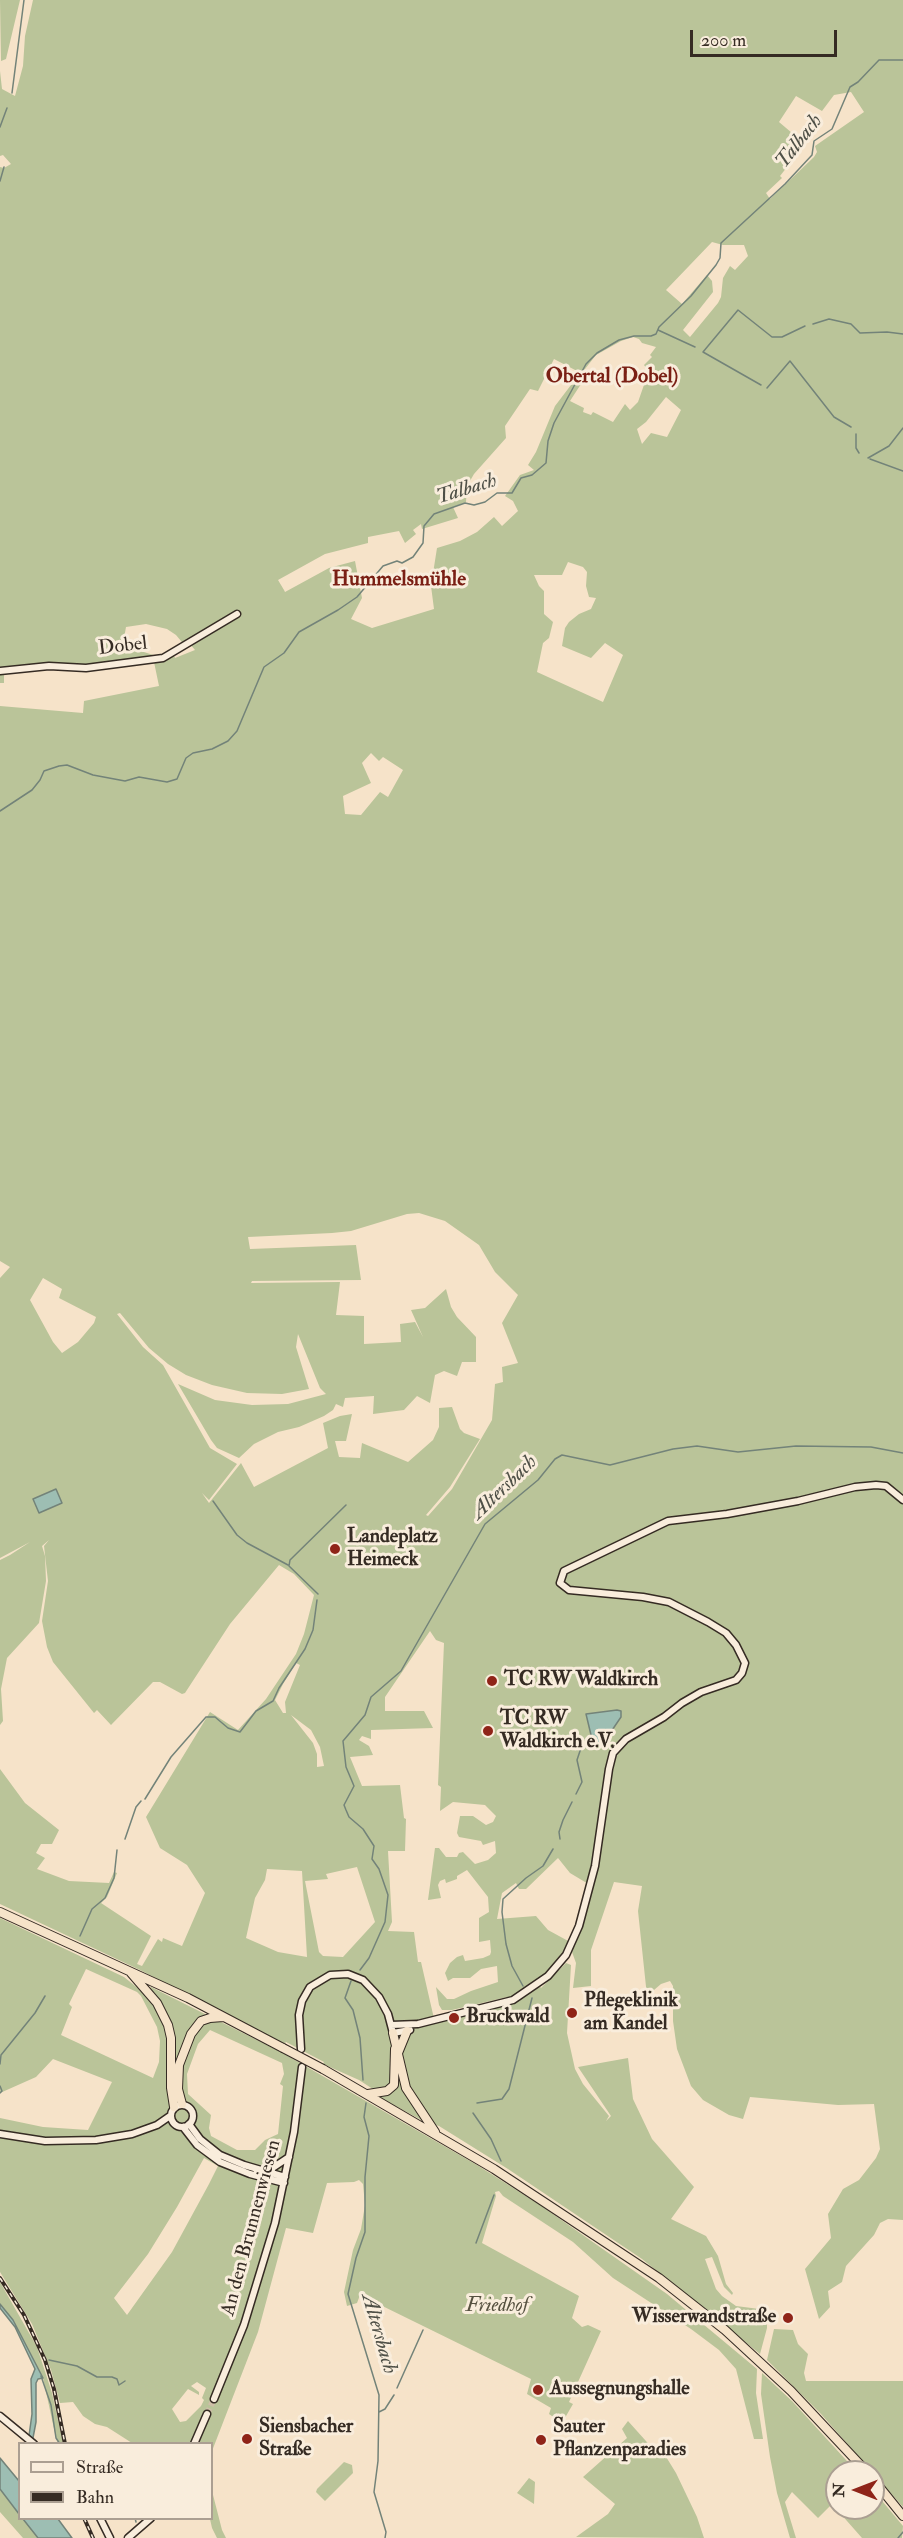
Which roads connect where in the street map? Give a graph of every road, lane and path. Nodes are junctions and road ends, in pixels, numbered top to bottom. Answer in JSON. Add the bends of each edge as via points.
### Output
{"nodes":[{"id":1,"x":237,"y":614,"type":"dead end"},
{"id":2,"x":0,"y":671,"type":"edge"},
{"id":3,"x":903,"y":1500,"type":"edge"},
{"id":4,"x":0,"y":1912,"type":"edge"},
{"id":5,"x":128,"y":1970,"type":"junction"},
{"id":6,"x":224,"y":2017,"type":"junction"},
{"id":7,"x":418,"y":2024,"type":"junction"},
{"id":8,"x":392,"y":2029,"type":"junction"},
{"id":9,"x":407,"y":2031,"type":"junction"},
{"id":10,"x":301,"y":2049,"type":"dead end"},
{"id":11,"x":397,"y":2051,"type":"junction"},
{"id":12,"x":302,"y":2067,"type":"dead end"},
{"id":13,"x":368,"y":2094,"type":"junction"},
{"id":14,"x":178,"y":2106,"type":"junction"},
{"id":15,"x":172,"y":2120,"type":"junction"},
{"id":16,"x":186,"y":2126,"type":"junction"},
{"id":17,"x":435,"y":2133,"type":"junction"},
{"id":18,"x":0,"y":2134,"type":"edge"},
{"id":19,"x":290,"y":2157,"type":"junction"},
{"id":20,"x":267,"y":2172,"type":"junction"},
{"id":21,"x":285,"y":2180,"type":"junction"},
{"id":22,"x":214,"y":2399,"type":"tunnel mouth"},
{"id":23,"x":207,"y":2414,"type":"tunnel mouth"},
{"id":24,"x":0,"y":2416,"type":"edge"},
{"id":25,"x":31,"y":2442,"type":"edge"},
{"id":26,"x":195,"y":2442,"type":"edge"},
{"id":27,"x":855,"y":2460,"type":"edge"},
{"id":28,"x":885,"y":2494,"type":"edge"},
{"id":29,"x":903,"y":2516,"type":"edge"},
{"id":30,"x":101,"y":2520,"type":"edge"},
{"id":31,"x":149,"y":2520,"type":"edge"},
{"id":32,"x":110,"y":2538,"type":"edge"},
{"id":33,"x":129,"y":2538,"type":"edge"}],
"edges":[{"from":1,"to":2,"type":"street","name":"Dobel","via":[[163,658],[86,668],[49,666]]},
{"from":3,"to":7,"type":"street","via":[[886,1486],[855,1486],[798,1501],[668,1521],[564,1571],[560,1583],[569,1590],[669,1602],[708,1622],[736,1645],[745,1663],[742,1673],[736,1680],[682,1703],[626,1739],[614,1753],[595,1866],[579,1926],[566,1955],[548,1976],[513,2000]]},
{"from":4,"to":5,"type":"highway"},
{"from":5,"to":6,"type":"highway"},
{"from":5,"to":14,"type":"highway","via":[[157,2002],[168,2025],[171,2088]]},
{"from":6,"to":13,"type":"highway","bridge":true},
{"from":6,"to":14,"type":"highway","via":[[201,2021],[191,2034],[179,2065]]},
{"from":7,"to":8,"type":"street"},
{"from":7,"to":9,"type":"street"},
{"from":8,"to":9,"type":"street"},
{"from":8,"to":10,"type":"street","via":[[379,1997],[363,1980],[348,1974],[330,1975],[310,1987],[302,2001]]},
{"from":8,"to":11,"type":"highway"},
{"from":9,"to":11,"type":"highway"},
{"from":11,"to":13,"type":"highway","via":[[394,2085],[387,2091]]},
{"from":11,"to":17,"type":"highway","via":[[406,2088]]},
{"from":12,"to":19,"type":"street","name":"An den Brunnenwiesen"},
{"from":13,"to":17,"type":"highway"},
{"from":14,"to":15,"type":"street"},
{"from":14,"to":16,"type":"street","via":[[188,2106],[193,2112]]},
{"from":15,"to":16,"type":"street"},
{"from":15,"to":18,"type":"street","via":[[110,2138],[45,2141]]},
{"from":16,"to":20,"type":"street","via":[[214,2151]]},
{"from":16,"to":21,"type":"street","via":[[197,2145],[220,2162],[250,2174]]},
{"from":17,"to":27,"type":"highway","via":[[659,2278],[755,2357]]},
{"from":19,"to":20,"type":"street"},
{"from":19,"to":21,"type":"street","name":"An den Brunnenwiesen"},
{"from":20,"to":21,"type":"street"},
{"from":21,"to":22,"type":"street","name":"An den Brunnenwiesen","via":[[255,2292]]},
{"from":23,"to":26,"type":"street"},
{"from":24,"to":25,"type":"street"},
{"from":28,"to":29,"type":"highway"},
{"from":30,"to":32,"type":"street"},
{"from":31,"to":33,"type":"street"}]}
